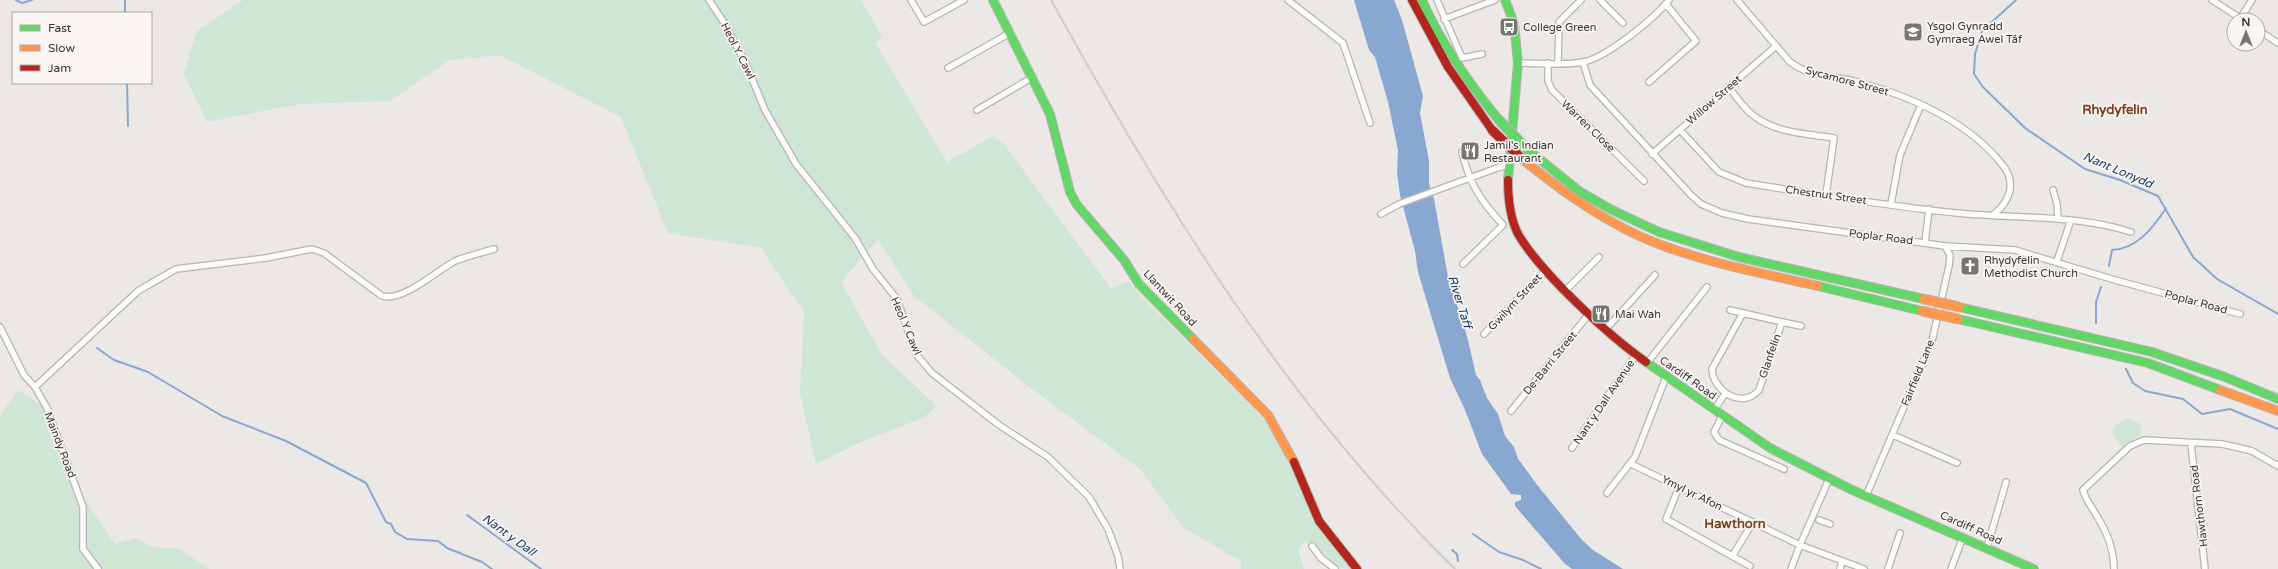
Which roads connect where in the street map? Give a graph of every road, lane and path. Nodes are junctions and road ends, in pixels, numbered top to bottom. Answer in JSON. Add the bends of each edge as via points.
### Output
{"nodes":[{"id":1,"x":709,"y":0,"type":"edge"},
{"id":2,"x":911,"y":0,"type":"edge"},
{"id":3,"x":964,"y":0,"type":"edge"},
{"id":4,"x":993,"y":0,"type":"edge"},
{"id":5,"x":1288,"y":0,"type":"edge"},
{"id":6,"x":1412,"y":0,"type":"edge"},
{"id":7,"x":1422,"y":0,"type":"edge"},
{"id":8,"x":1437,"y":0,"type":"edge"},
{"id":9,"x":1495,"y":0,"type":"edge"},
{"id":10,"x":1505,"y":0,"type":"edge"},
{"id":11,"x":1581,"y":0,"type":"edge"},
{"id":12,"x":1600,"y":0,"type":"edge"},
{"id":13,"x":1737,"y":0,"type":"edge"},
{"id":14,"x":2212,"y":0,"type":"edge"},
{"id":15,"x":2252,"y":0,"type":"edge"},
{"id":16,"x":1667,"y":2,"type":"edge"},
{"id":17,"x":2231,"y":12,"type":"edge"},
{"id":18,"x":2246,"y":12,"type":"edge"},
{"id":19,"x":1444,"y":19,"type":"junction"},
{"id":20,"x":1623,"y":23,"type":"dead end"},
{"id":21,"x":1010,"y":33,"type":"junction"},
{"id":22,"x":2266,"y":35,"type":"edge"},
{"id":23,"x":2278,"y":43,"type":"edge"},
{"id":24,"x":1776,"y":46,"type":"junction"},
{"id":25,"x":1482,"y":54,"type":"dead end"},
{"id":26,"x":1583,"y":62,"type":"junction"},
{"id":27,"x":1548,"y":63,"type":"junction"},
{"id":28,"x":1558,"y":63,"type":"junction"},
{"id":29,"x":1518,"y":64,"type":"junction"},
{"id":30,"x":948,"y":68,"type":"dead end"},
{"id":31,"x":1033,"y":77,"type":"junction"},
{"id":32,"x":1649,"y":82,"type":"dead end"},
{"id":33,"x":1729,"y":88,"type":"junction"},
{"id":34,"x":1921,"y":105,"type":"junction"},
{"id":35,"x":977,"y":110,"type":"dead end"},
{"id":36,"x":1370,"y":123,"type":"dead end"},
{"id":37,"x":1680,"y":130,"type":"junction"},
{"id":38,"x":1462,"y":152,"type":"dead end"},
{"id":39,"x":1652,"y":154,"type":"junction"},
{"id":40,"x":1508,"y":165,"type":"junction"},
{"id":41,"x":1469,"y":178,"type":"junction"},
{"id":42,"x":1644,"y":181,"type":"dead end"},
{"id":43,"x":2053,"y":190,"type":"dead end"},
{"id":44,"x":1826,"y":195,"type":"junction"},
{"id":45,"x":1891,"y":204,"type":"junction"},
{"id":46,"x":1929,"y":209,"type":"junction"},
{"id":47,"x":1381,"y":214,"type":"dead end"},
{"id":48,"x":1992,"y":215,"type":"junction"},
{"id":49,"x":2058,"y":217,"type":"junction"},
{"id":50,"x":2071,"y":220,"type":"junction"},
{"id":51,"x":2131,"y":232,"type":"dead end"},
{"id":52,"x":1925,"y":243,"type":"junction"},
{"id":53,"x":1945,"y":246,"type":"junction"},
{"id":54,"x":494,"y":249,"type":"dead end"},
{"id":55,"x":1599,"y":257,"type":"dead end"},
{"id":56,"x":2057,"y":261,"type":"junction"},
{"id":57,"x":1463,"y":264,"type":"dead end"},
{"id":58,"x":1546,"y":270,"type":"junction"},
{"id":59,"x":1655,"y":275,"type":"dead end"},
{"id":60,"x":1707,"y":287,"type":"dead end"},
{"id":61,"x":1566,"y":290,"type":"junction"},
{"id":62,"x":1730,"y":310,"type":"dead end"},
{"id":63,"x":1743,"y":313,"type":"junction"},
{"id":64,"x":1590,"y":314,"type":"junction"},
{"id":65,"x":2240,"y":314,"type":"dead end"},
{"id":66,"x":1782,"y":322,"type":"junction"},
{"id":67,"x":1801,"y":326,"type":"dead end"},
{"id":68,"x":0,"y":327,"type":"edge"},
{"id":69,"x":1606,"y":329,"type":"junction"},
{"id":70,"x":1484,"y":334,"type":"dead end"},
{"id":71,"x":1636,"y":355,"type":"junction"},
{"id":72,"x":1646,"y":363,"type":"junction"},
{"id":73,"x":1666,"y":377,"type":"junction"},
{"id":74,"x":35,"y":387,"type":"junction"},
{"id":75,"x":1725,"y":394,"type":"junction"},
{"id":76,"x":2278,"y":399,"type":"edge"},
{"id":77,"x":1714,"y":410,"type":"junction"},
{"id":78,"x":1511,"y":411,"type":"dead end"},
{"id":79,"x":2278,"y":411,"type":"edge"},
{"id":80,"x":1722,"y":416,"type":"junction"},
{"id":81,"x":1892,"y":435,"type":"junction"},
{"id":82,"x":2190,"y":444,"type":"junction"},
{"id":83,"x":1572,"y":448,"type":"dead end"},
{"id":84,"x":1956,"y":463,"type":"dead end"},
{"id":85,"x":1631,"y":464,"type":"junction"},
{"id":86,"x":2278,"y":466,"type":"edge"},
{"id":87,"x":1784,"y":469,"type":"dead end"},
{"id":88,"x":1829,"y":479,"type":"junction"},
{"id":89,"x":2006,"y":482,"type":"dead end"},
{"id":90,"x":1679,"y":486,"type":"junction"},
{"id":91,"x":1608,"y":493,"type":"dead end"},
{"id":92,"x":1866,"y":496,"type":"junction"},
{"id":93,"x":1815,"y":518,"type":"junction"},
{"id":94,"x":1753,"y":522,"type":"junction"},
{"id":95,"x":1830,"y":524,"type":"dead end"},
{"id":96,"x":1900,"y":533,"type":"dead end"},
{"id":97,"x":1963,"y":537,"type":"junction"},
{"id":98,"x":1800,"y":545,"type":"junction"},
{"id":99,"x":1312,"y":546,"type":"dead end"},
{"id":100,"x":1987,"y":548,"type":"junction"},
{"id":101,"x":1733,"y":555,"type":"junction"},
{"id":102,"x":1842,"y":561,"type":"junction"},
{"id":103,"x":1750,"y":566,"type":"dead end"},
{"id":104,"x":98,"y":569,"type":"edge"},
{"id":105,"x":1120,"y":569,"type":"edge"},
{"id":106,"x":1335,"y":569,"type":"edge"},
{"id":107,"x":1357,"y":569,"type":"edge"},
{"id":108,"x":1791,"y":569,"type":"edge"},
{"id":109,"x":1840,"y":569,"type":"edge"},
{"id":110,"x":1864,"y":569,"type":"edge"},
{"id":111,"x":1888,"y":569,"type":"edge"},
{"id":112,"x":1951,"y":569,"type":"edge"},
{"id":113,"x":2034,"y":569,"type":"edge"},
{"id":114,"x":2114,"y":569,"type":"edge"},
{"id":115,"x":2205,"y":569,"type":"edge"}],
"edges":[{"from":1,"to":105,"type":"street","name":"Heol Y Cawl","via":[[742,55],[765,110],[796,164],[855,238],[873,270],[897,299],[916,354],[932,373],[993,421],[1048,457],[1089,497],[1108,529]]},
{"from":2,"to":3,"type":"street","via":[[924,22]]},
{"from":4,"to":21,"type":"main road","name":"Llantwit Road"},
{"from":5,"to":36,"type":"street","via":[[1343,43]]},
{"from":6,"to":79,"type":"main road","bridge":true,"via":[[1438,54],[1492,130],[1543,177],[1586,207],[1660,245],[1754,271],[2148,363]]},
{"from":7,"to":76,"type":"main road","bridge":true,"via":[[1446,49],[1477,94],[1526,149],[1579,190],[1612,210],[1659,232],[1738,256],[2152,352]]},
{"from":8,"to":19,"type":"street"},
{"from":9,"to":19,"type":"street"},
{"from":10,"to":29,"type":"main road","name":"Cardiff Road","via":[[1514,23]]},
{"from":11,"to":28,"type":"street","via":[[1559,22]]},
{"from":12,"to":20,"type":"street"},
{"from":13,"to":24,"type":"street","name":"Sycamore Street"},
{"from":14,"to":17,"type":"street"},
{"from":15,"to":18,"type":"street"},
{"from":16,"to":26,"type":"street","via":[[1617,45],[1598,57]]},
{"from":16,"to":32,"type":"street","via":[[1696,41]]},
{"from":19,"to":25,"type":"street","via":[[1462,58]]},
{"from":21,"to":30,"type":"street"},
{"from":21,"to":31,"type":"main road","name":"Llantwit Road"},
{"from":22,"to":23,"type":"street"},
{"from":24,"to":33,"type":"street","name":"Willow Street"},
{"from":24,"to":34,"type":"street","name":"Sycamore Street","via":[[1790,62],[1805,71],[1870,86]]},
{"from":26,"to":28,"type":"street"},
{"from":26,"to":39,"type":"street","name":"Poplar Road","via":[[1590,85]]},
{"from":27,"to":28,"type":"street"},
{"from":27,"to":29,"type":"street"},
{"from":27,"to":42,"type":"street","name":"Warren Close","via":[[1548,82],[1552,90]]},
{"from":29,"to":40,"type":"main road","name":"Cardiff Road"},
{"from":31,"to":35,"type":"street"},
{"from":31,"to":107,"type":"main road","name":"Llantwit Road","via":[[1054,127],[1066,178],[1077,206],[1124,260],[1139,284],[1268,415],[1289,451],[1319,521]]},
{"from":33,"to":37,"type":"street","name":"Willow Street"},
{"from":33,"to":44,"type":"street","via":[[1752,115],[1764,123],[1789,131],[1834,138]]},
{"from":34,"to":45,"type":"street","via":[[1900,155]]},
{"from":34,"to":48,"type":"street","name":"Sycamore Street","via":[[1979,140],[2007,169],[2011,189],[2004,204]]},
{"from":37,"to":39,"type":"street","name":"Willow Street"},
{"from":37,"to":44,"type":"street","name":"Chestnut Street","via":[[1710,164],[1728,177],[1746,183]]},
{"from":38,"to":41,"type":"street"},
{"from":39,"to":52,"type":"street","name":"Poplar Road","via":[[1701,204],[1722,213],[1748,219]]},
{"from":40,"to":41,"type":"street"},
{"from":40,"to":58,"type":"main road","name":"Cardiff Road","via":[[1508,198],[1515,225],[1530,252]]},
{"from":41,"to":47,"type":"street","via":[[1399,204]]},
{"from":41,"to":57,"type":"street","via":[[1484,205],[1503,225]]},
{"from":43,"to":49,"type":"street"},
{"from":44,"to":45,"type":"street","name":"Chestnut Street"},
{"from":45,"to":46,"type":"street","name":"Chestnut Street"},
{"from":46,"to":48,"type":"street","name":"Chestnut Street"},
{"from":46,"to":52,"type":"street"},
{"from":48,"to":49,"type":"street","name":"Chestnut Street"},
{"from":49,"to":50,"type":"street","name":"Chestnut Street"},
{"from":50,"to":51,"type":"street","name":"Chestnut Street","via":[[2110,225]]},
{"from":50,"to":56,"type":"street"},
{"from":52,"to":53,"type":"street","name":"Poplar Road"},
{"from":53,"to":56,"type":"street","name":"Poplar Road","via":[[2015,250]]},
{"from":53,"to":81,"type":"street","name":"Fairfield Lane","via":[[1950,255],[1949,266],[1932,341]]},
{"from":54,"to":74,"type":"street","via":[[456,261],[399,296],[387,298],[324,253],[312,249],[266,258],[176,269],[138,291]]},
{"from":55,"to":61,"type":"street"},
{"from":56,"to":65,"type":"street","name":"Poplar Road","via":[[2115,280]]},
{"from":58,"to":61,"type":"main road","name":"Cardiff Road"},
{"from":58,"to":70,"type":"street","name":"Gwilym Street"},
{"from":59,"to":69,"type":"street"},
{"from":60,"to":72,"type":"street"},
{"from":61,"to":64,"type":"main road","name":"Cardiff Road"},
{"from":62,"to":63,"type":"street","name":"Glanfelin"},
{"from":63,"to":66,"type":"street","name":"Glanfelin"},
{"from":63,"to":75,"type":"street","via":[[1712,369],[1714,379]]},
{"from":64,"to":69,"type":"main road","name":"Cardiff Road"},
{"from":64,"to":78,"type":"street","name":"De-Barri Street"},
{"from":66,"to":67,"type":"street"},
{"from":66,"to":75,"type":"street","name":"Glanfelin","via":[[1759,390],[1740,399]]},
{"from":68,"to":74,"type":"street","name":"Maindy Road","via":[[24,375]]},
{"from":69,"to":71,"type":"main road","name":"Cardiff Road"},
{"from":71,"to":72,"type":"main road","name":"Cardiff Road"},
{"from":71,"to":83,"type":"street","name":"Nant y Dall Avenue"},
{"from":72,"to":73,"type":"main road","name":"Cardiff Road"},
{"from":73,"to":77,"type":"main road","name":"Cardiff Road"},
{"from":73,"to":85,"type":"street","via":[[1649,417],[1645,436]]},
{"from":74,"to":104,"type":"street","name":"Maindy Road","via":[[47,408],[83,507],[83,549]]},
{"from":75,"to":77,"type":"street"},
{"from":77,"to":80,"type":"main road","name":"Cardiff Road"},
{"from":80,"to":87,"type":"street","via":[[1714,432],[1719,440]]},
{"from":80,"to":88,"type":"main road","name":"Cardiff Road","via":[[1770,448]]},
{"from":81,"to":84,"type":"street"},
{"from":81,"to":92,"type":"street","name":"Fairfield Lane"},
{"from":82,"to":86,"type":"street","via":[[2222,444],[2240,448],[2252,451]]},
{"from":82,"to":114,"type":"street","via":[[2144,440],[2130,446],[2083,490],[2087,503],[2097,516],[2110,542]]},
{"from":82,"to":115,"type":"street","name":"Hawthorn Road"},
{"from":85,"to":90,"type":"street","name":"Ymyl yr Afon"},
{"from":85,"to":91,"type":"street"},
{"from":88,"to":92,"type":"main road","name":"Cardiff Road"},
{"from":88,"to":93,"type":"street"},
{"from":89,"to":100,"type":"street"},
{"from":90,"to":94,"type":"street","name":"Ymyl yr Afon"},
{"from":90,"to":101,"type":"street","via":[[1666,519]]},
{"from":92,"to":97,"type":"main road","name":"Cardiff Road"},
{"from":93,"to":95,"type":"street"},
{"from":93,"to":98,"type":"street"},
{"from":94,"to":98,"type":"street","name":"Ymyl yr Afon"},
{"from":94,"to":101,"type":"street"},
{"from":96,"to":111,"type":"street"},
{"from":97,"to":100,"type":"main road","name":"Cardiff Road"},
{"from":97,"to":112,"type":"street"},
{"from":98,"to":102,"type":"street","name":"Ymyl yr Afon"},
{"from":98,"to":108,"type":"street"},
{"from":99,"to":106,"type":"street","via":[[1321,558]]},
{"from":100,"to":113,"type":"main road","name":"Cardiff Road"},
{"from":101,"to":103,"type":"street"},
{"from":102,"to":109,"type":"street"},
{"from":102,"to":110,"type":"street","name":"Ymyl yr Afon"}]}
